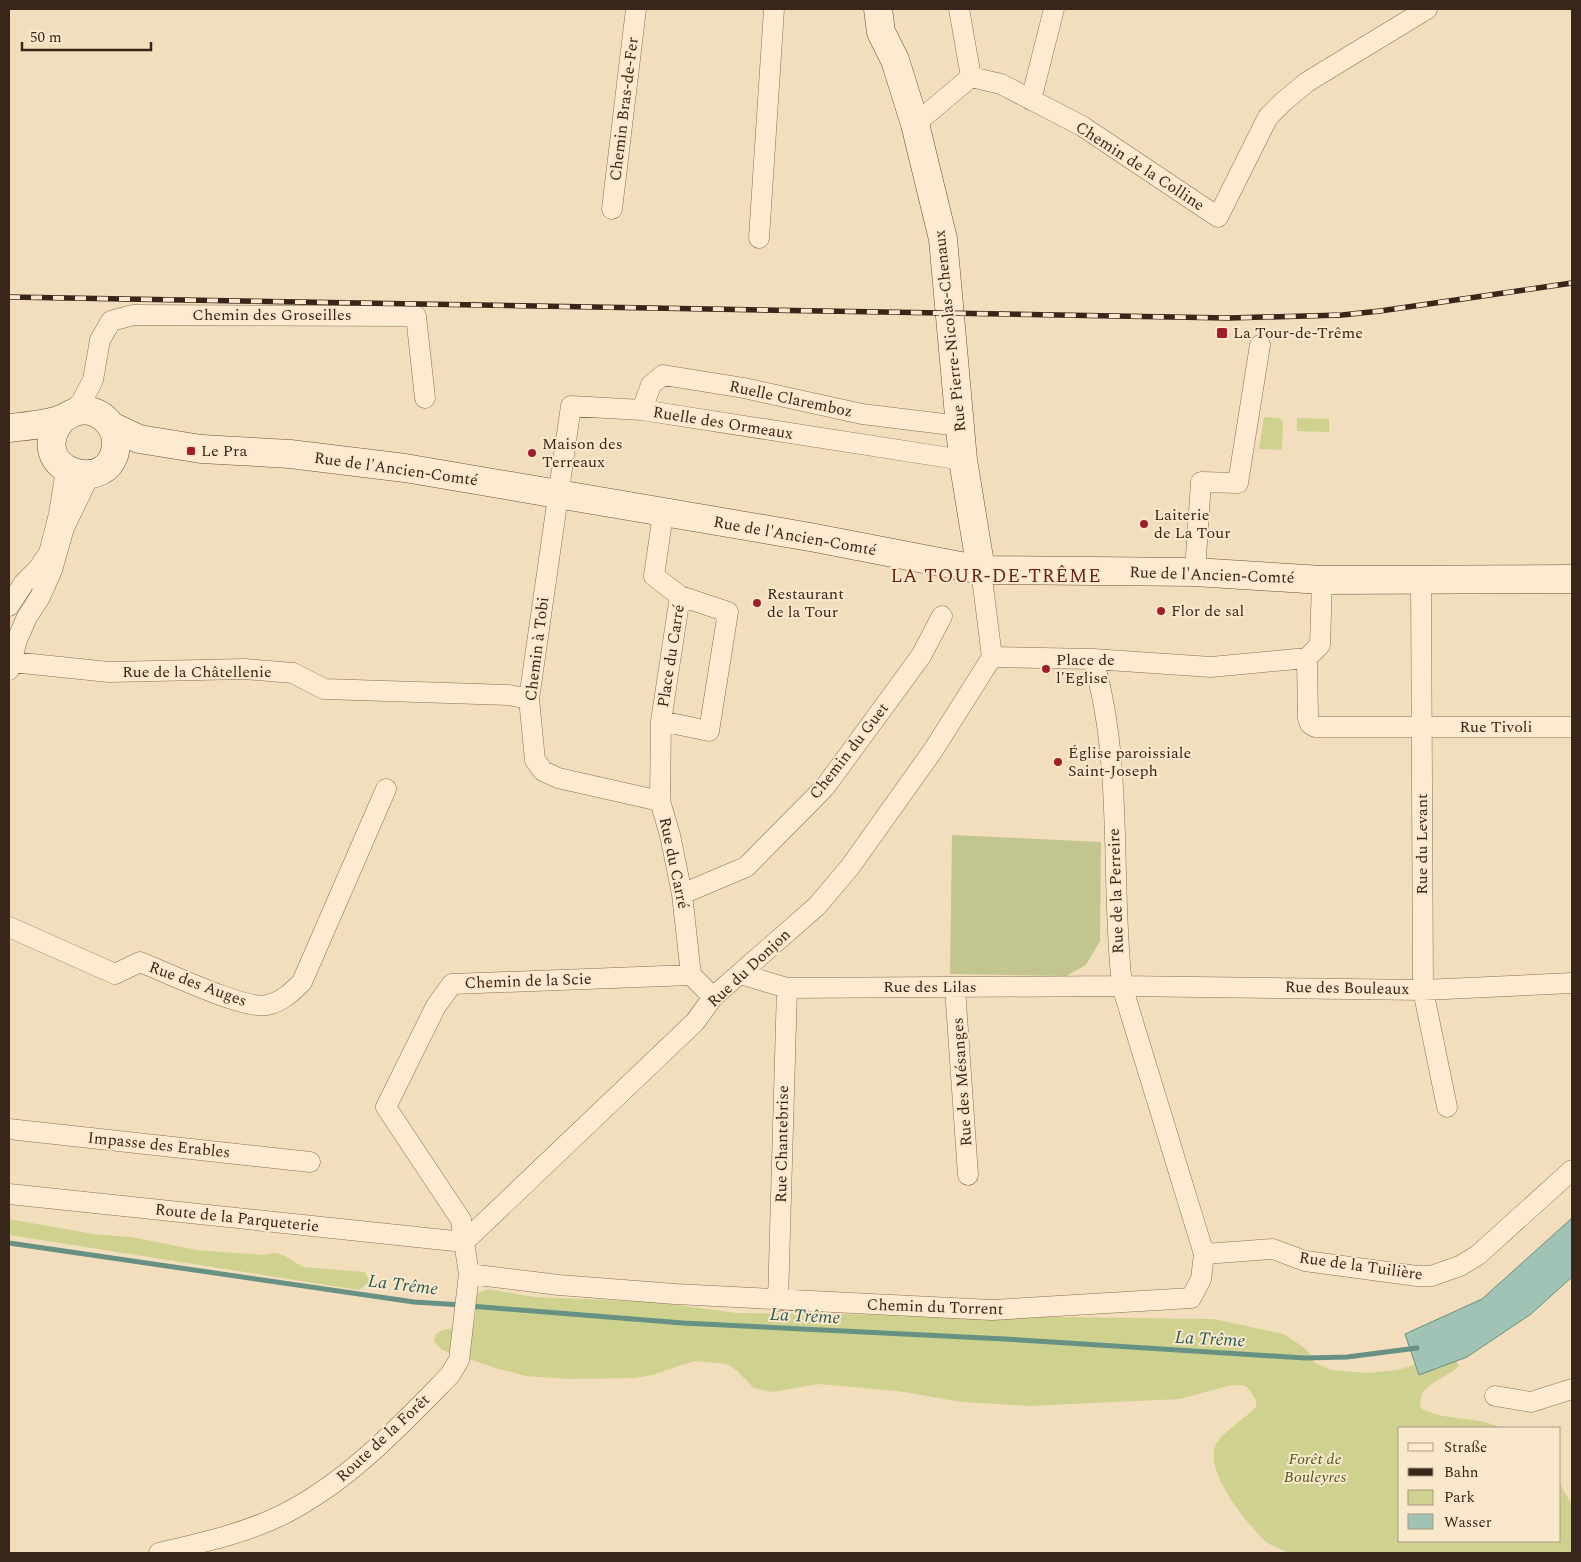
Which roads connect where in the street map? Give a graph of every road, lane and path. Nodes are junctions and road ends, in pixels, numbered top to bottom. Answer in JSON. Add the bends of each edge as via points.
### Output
{"nodes":[{"id":1,"x":636,"y":9,"type":"edge"},
{"id":2,"x":774,"y":9,"type":"edge"},
{"id":3,"x":878,"y":9,"type":"edge"},
{"id":4,"x":959,"y":9,"type":"edge"},
{"id":5,"x":1054,"y":9,"type":"edge"},
{"id":6,"x":1427,"y":9,"type":"edge"},
{"id":7,"x":971,"y":77,"type":"junction"},
{"id":8,"x":1031,"y":100,"type":"junction"},
{"id":9,"x":915,"y":124,"type":"junction"},
{"id":10,"x":612,"y":209,"type":"dead end"},
{"id":11,"x":759,"y":238,"type":"dead end"},
{"id":12,"x":1260,"y":345,"type":"dead end"},
{"id":13,"x":93,"y":380,"type":"junction"},
{"id":14,"x":425,"y":398,"type":"dead end"},
{"id":15,"x":642,"y":410,"type":"junction"},
{"id":16,"x":66,"y":416,"type":"junction"},
{"id":17,"x":108,"y":422,"type":"junction"},
{"id":18,"x":960,"y":426,"type":"junction"},
{"id":19,"x":9,"y":428,"type":"edge"},
{"id":20,"x":9,"y":442,"type":"edge"},
{"id":21,"x":201,"y":449,"type":"junction"},
{"id":22,"x":963,"y":460,"type":"junction"},
{"id":23,"x":79,"y":466,"type":"junction"},
{"id":24,"x":558,"y":495,"type":"junction"},
{"id":25,"x":663,"y":514,"type":"junction"},
{"id":26,"x":982,"y":570,"type":"junction"},
{"id":27,"x":1194,"y":572,"type":"junction"},
{"id":28,"x":1421,"y":579,"type":"junction"},
{"id":29,"x":1572,"y":579,"type":"edge"},
{"id":30,"x":1322,"y":580,"type":"junction"},
{"id":31,"x":680,"y":596,"type":"junction"},
{"id":32,"x":9,"y":606,"type":"edge"},
{"id":33,"x":942,"y":616,"type":"dead end"},
{"id":34,"x":992,"y":657,"type":"junction"},
{"id":35,"x":1307,"y":658,"type":"junction"},
{"id":36,"x":1093,"y":659,"type":"junction"},
{"id":37,"x":10,"y":663,"type":"edge"},
{"id":38,"x":529,"y":699,"type":"junction"},
{"id":39,"x":661,"y":721,"type":"junction"},
{"id":40,"x":1572,"y":727,"type":"edge"},
{"id":41,"x":1421,"y":728,"type":"junction"},
{"id":42,"x":386,"y":789,"type":"dead end"},
{"id":43,"x":660,"y":801,"type":"junction"},
{"id":44,"x":682,"y":894,"type":"junction"},
{"id":45,"x":9,"y":927,"type":"edge"},
{"id":46,"x":740,"y":974,"type":"junction"},
{"id":47,"x":691,"y":975,"type":"junction"},
{"id":48,"x":1572,"y":983,"type":"edge"},
{"id":49,"x":1122,"y":986,"type":"junction"},
{"id":50,"x":787,"y":988,"type":"junction"},
{"id":51,"x":955,"y":988,"type":"junction"},
{"id":52,"x":1423,"y":990,"type":"junction"},
{"id":53,"x":713,"y":997,"type":"junction"},
{"id":54,"x":1447,"y":1107,"type":"dead end"},
{"id":55,"x":9,"y":1129,"type":"edge"},
{"id":56,"x":310,"y":1162,"type":"dead end"},
{"id":57,"x":1572,"y":1170,"type":"edge"},
{"id":58,"x":968,"y":1175,"type":"dead end"},
{"id":59,"x":9,"y":1194,"type":"edge"},
{"id":60,"x":464,"y":1242,"type":"junction"},
{"id":61,"x":1204,"y":1254,"type":"junction"},
{"id":62,"x":468,"y":1281,"type":"junction"},
{"id":63,"x":1191,"y":1298,"type":"joint"},
{"id":64,"x":778,"y":1301,"type":"junction"},
{"id":65,"x":1572,"y":1389,"type":"edge"},
{"id":66,"x":1495,"y":1396,"type":"dead end"},
{"id":67,"x":159,"y":1553,"type":"edge"}],
"edges":[{"from":1,"to":10,"type":"street","name":"Chemin Bras-de-Fer"},
{"from":2,"to":11,"type":"street"},
{"from":3,"to":9,"type":"main road","name":"Rue Pierre-Nicolas-Chenaux","via":[[881,32],[895,60]]},
{"from":4,"to":7,"type":"street"},
{"from":5,"to":8,"type":"street"},
{"from":6,"to":8,"type":"street","name":"Chemin de la Colline","via":[[1307,82],[1283,102],[1268,117],[1218,217],[1082,126]]},
{"from":7,"to":8,"type":"street","name":"Chemin de la Colline","via":[[1001,84]]},
{"from":7,"to":9,"type":"street"},
{"from":9,"to":18,"type":"main road","name":"Rue Pierre-Nicolas-Chenaux","via":[[943,239]]},
{"from":12,"to":27,"type":"street","via":[[1238,484],[1201,482]]},
{"from":13,"to":14,"type":"street","name":"Chemin des Groseilles","via":[[100,340],[111,321],[133,315],[416,316]]},
{"from":13,"to":16,"type":"street","name":"Chemin des Groseilles","via":[[82,401]]},
{"from":13,"to":17,"type":"street","name":"Chemin des Groseilles","via":[[96,397]]},
{"from":15,"to":18,"type":"street","name":"Ruelle Claremboz","via":[[651,385],[663,375],[744,388],[862,414]]},
{"from":15,"to":22,"type":"street","name":"Ruelle des Ormeaux"},
{"from":15,"to":24,"type":"street","name":"Ruelle des Ormeaux","via":[[571,406]]},
{"from":16,"to":17,"type":"main road","via":[[89,411]]},
{"from":16,"to":19,"type":"main road"},
{"from":16,"to":23,"type":"main road","via":[[52,435]]},
{"from":17,"to":21,"type":"main road","name":"Rue de l'Ancien-Comté","via":[[139,439]]},
{"from":17,"to":23,"type":"main road","via":[[115,436],[113,456]]},
{"from":18,"to":22,"type":"main road","name":"Rue Pierre-Nicolas-Chenaux"},
{"from":20,"to":23,"type":"main road","via":[[22,443]]},
{"from":21,"to":23,"type":"main road","name":"Rue de l'Ancien-Comté"},
{"from":21,"to":24,"type":"main road","name":"Rue de l'Ancien-Comté","via":[[290,454],[405,468]]},
{"from":22,"to":26,"type":"main road","name":"Rue Pierre-Nicolas-Chenaux"},
{"from":23,"to":32,"type":"street","via":[[59,514],[49,553]]},
{"from":23,"to":37,"type":"street","via":[[52,570],[20,632]]},
{"from":24,"to":25,"type":"main road","name":"Rue de l'Ancien-Comté"},
{"from":24,"to":38,"type":"street","name":"Chemin à Tobi"},
{"from":25,"to":26,"type":"main road","name":"Rue de l'Ancien-Comté","via":[[810,537]]},
{"from":25,"to":31,"type":"street","name":"Place du Carré","via":[[654,576]]},
{"from":26,"to":27,"type":"main road","name":"Rue de l'Ancien-Comté"},
{"from":26,"to":34,"type":"street"},
{"from":27,"to":30,"type":"main road","name":"Rue de l'Ancien-Comté"},
{"from":28,"to":29,"type":"main road","name":"Rue de l'Ancien-Comté"},
{"from":28,"to":30,"type":"main road","name":"Rue de l'Ancien-Comté"},
{"from":28,"to":41,"type":"street","name":"Rue du Levant"},
{"from":30,"to":35,"type":"street","via":[[1320,645]]},
{"from":31,"to":39,"type":"street","name":"Place du Carré"},
{"from":31,"to":39,"type":"street","via":[[728,612],[709,731]]},
{"from":33,"to":44,"type":"street","name":"Chemin du Guet","via":[[921,656],[825,787],[746,867]]},
{"from":34,"to":36,"type":"street"},
{"from":34,"to":46,"type":"street","name":"Rue du Donjon","via":[[934,749],[850,867],[816,906]]},
{"from":35,"to":36,"type":"street","via":[[1211,668]]},
{"from":35,"to":41,"type":"street","name":"Rue Tivoli","via":[[1308,718],[1312,725],[1324,728]]},
{"from":36,"to":49,"type":"street","name":"Rue de la Perreire","via":[[1103,693],[1111,756]]},
{"from":37,"to":38,"type":"street","name":"Rue de la Châtellenie","via":[[110,672],[244,669],[293,673],[324,689],[509,695]]},
{"from":38,"to":43,"type":"street","name":"Chemin à Tobi","via":[[535,760],[543,771],[558,778]]},
{"from":39,"to":43,"type":"street","name":"Rue du Carré"},
{"from":40,"to":41,"type":"street","name":"Rue Tivoli"},
{"from":41,"to":52,"type":"street","name":"Rue du Levant"},
{"from":42,"to":45,"type":"street","name":"Rue des Auges","via":[[302,982],[287,998],[266,1006],[244,1003],[140,962],[115,974]]},
{"from":43,"to":44,"type":"street","name":"Rue du Carré"},
{"from":44,"to":47,"type":"street","name":"Rue du Carré"},
{"from":46,"to":50,"type":"street","name":"Rue des Lilas"},
{"from":46,"to":53,"type":"street","name":"Rue du Donjon"},
{"from":47,"to":53,"type":"street"},
{"from":47,"to":60,"type":"street","name":"Chemin de la Scie","via":[[452,984],[436,1006],[386,1107],[461,1220]]},
{"from":48,"to":52,"type":"street","name":"Rue des Bouleaux"},
{"from":49,"to":51,"type":"street","name":"Rue des Lilas"},
{"from":49,"to":52,"type":"street","name":"Rue des Bouleaux"},
{"from":49,"to":61,"type":"street","name":"Rue de la Perreire"},
{"from":50,"to":51,"type":"street","name":"Rue des Lilas"},
{"from":50,"to":64,"type":"street","name":"Rue Chantebrise"},
{"from":51,"to":58,"type":"street","name":"Rue des Mésanges"},
{"from":52,"to":54,"type":"street","name":"Rue du Levant"},
{"from":53,"to":60,"type":"street","name":"Rue du Donjon","via":[[695,1022]]},
{"from":55,"to":56,"type":"street","name":"Impasse des Erables"},
{"from":57,"to":61,"type":"street","name":"Rue de la Tuilière","via":[[1478,1255],[1460,1266],[1431,1276],[1305,1261],[1273,1249]]},
{"from":59,"to":60,"type":"street","name":"Route de la Parqueterie"},
{"from":60,"to":62,"type":"street"},
{"from":61,"to":63,"type":"street","name":"Rue de la Perreire","via":[[1201,1279]]},
{"from":62,"to":64,"type":"street","name":"Chemin du Torrent"},
{"from":62,"to":67,"type":"street","name":"Route de la Forêt","via":[[459,1360],[450,1375],[366,1458],[328,1488],[280,1516]]},
{"from":63,"to":64,"type":"street","name":"Chemin du Torrent","via":[[992,1310]]},
{"from":65,"to":66,"type":"street","via":[[1531,1402]]}]}
